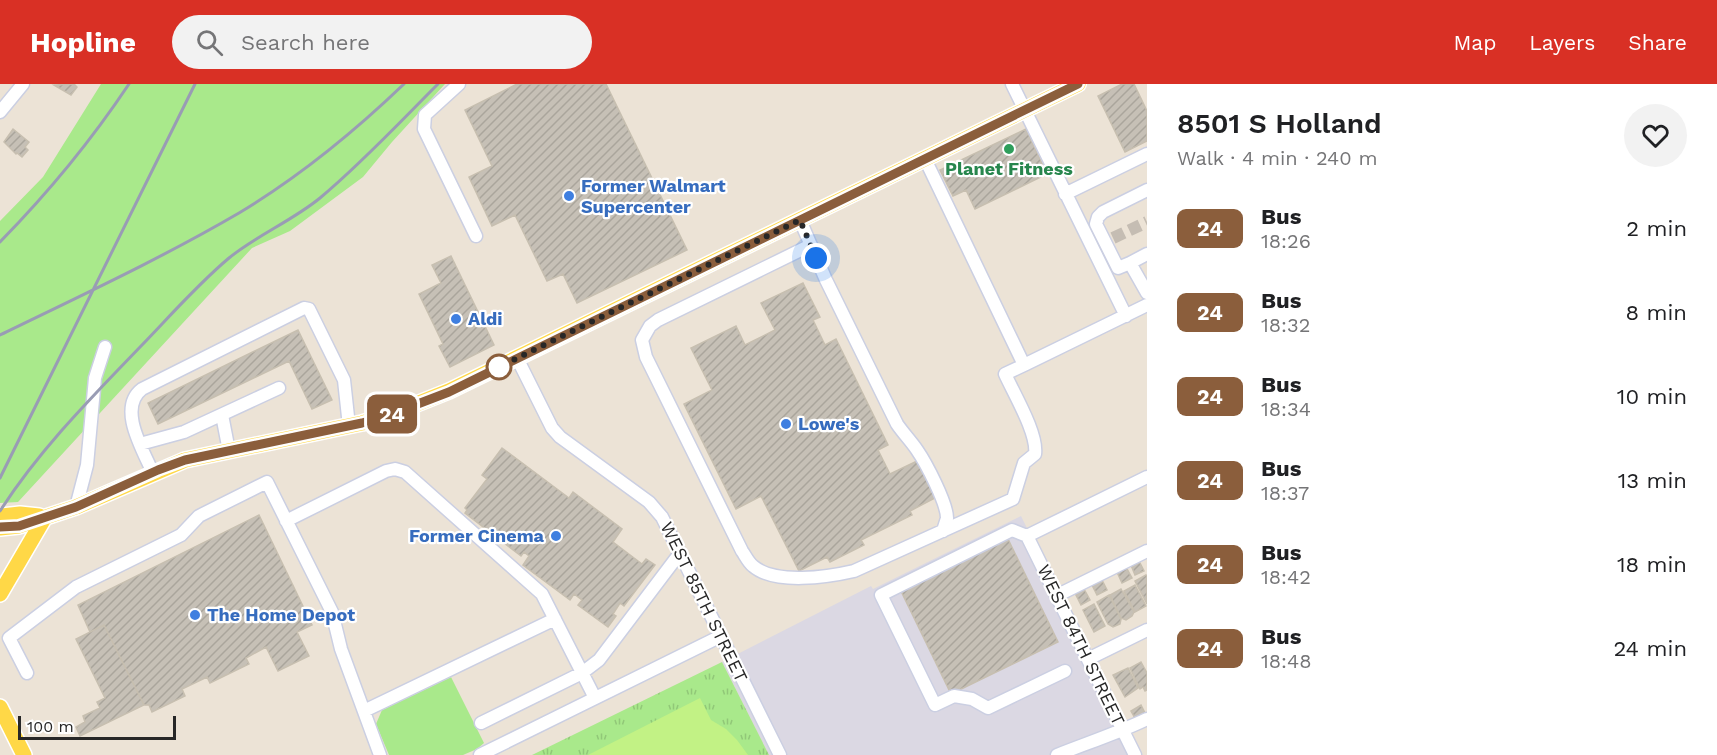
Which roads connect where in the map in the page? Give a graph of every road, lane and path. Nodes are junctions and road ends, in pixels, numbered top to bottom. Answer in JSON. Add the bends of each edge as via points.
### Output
{"nodes":[{"id":1,"x":459,"y":84,"type":"edge"},
{"id":2,"x":1012,"y":84,"type":"edge"},
{"id":3,"x":1078,"y":84,"type":"edge"},
{"id":4,"x":16,"y":87,"type":"edge"},
{"id":5,"x":1024,"y":110,"type":"junction"},
{"id":6,"x":0,"y":112,"type":"edge"},
{"id":7,"x":1147,"y":154,"type":"edge"},
{"id":8,"x":925,"y":159,"type":"junction"},
{"id":9,"x":1147,"y":190,"type":"edge"},
{"id":10,"x":1065,"y":194,"type":"junction"},
{"id":11,"x":800,"y":220,"type":"junction"},
{"id":12,"x":476,"y":236,"type":"dead end"},
{"id":13,"x":811,"y":245,"type":"junction"},
{"id":14,"x":1147,"y":254,"type":"edge"},
{"id":15,"x":1130,"y":262,"type":"junction"},
{"id":16,"x":1146,"y":288,"type":"edge"},
{"id":17,"x":1147,"y":305,"type":"edge"},
{"id":18,"x":1126,"y":316,"type":"junction"},
{"id":19,"x":105,"y":347,"type":"dead end"},
{"id":20,"x":517,"y":358,"type":"junction"},
{"id":21,"x":1024,"y":365,"type":"junction"},
{"id":22,"x":279,"y":388,"type":"dead end"},
{"id":23,"x":222,"y":414,"type":"junction"},
{"id":24,"x":349,"y":426,"type":"junction"},
{"id":25,"x":140,"y":444,"type":"junction"},
{"id":26,"x":229,"y":451,"type":"junction"},
{"id":27,"x":153,"y":473,"type":"junction"},
{"id":28,"x":1147,"y":477,"type":"edge"},
{"id":29,"x":76,"y":507,"type":"junction"},
{"id":30,"x":45,"y":516,"type":"junction"},
{"id":31,"x":286,"y":521,"type":"junction"},
{"id":32,"x":1,"y":522,"type":"edge"},
{"id":33,"x":943,"y":531,"type":"junction"},
{"id":34,"x":1027,"y":536,"type":"junction"},
{"id":35,"x":1147,"y":551,"type":"edge"},
{"id":36,"x":680,"y":553,"type":"junction"},
{"id":37,"x":0,"y":594,"type":"edge"},
{"id":38,"x":1056,"y":596,"type":"junction"},
{"id":39,"x":555,"y":619,"type":"junction"},
{"id":40,"x":1147,"y":630,"type":"edge"},
{"id":41,"x":721,"y":636,"type":"junction"},
{"id":42,"x":1088,"y":659,"type":"junction"},
{"id":43,"x":1065,"y":671,"type":"dead end"},
{"id":44,"x":27,"y":673,"type":"dead end"},
{"id":45,"x":582,"y":673,"type":"junction"},
{"id":46,"x":595,"y":698,"type":"junction"},
{"id":47,"x":0,"y":707,"type":"edge"},
{"id":48,"x":364,"y":711,"type":"junction"},
{"id":49,"x":1147,"y":719,"type":"edge"},
{"id":50,"x":481,"y":723,"type":"dead end"},
{"id":51,"x":1123,"y":731,"type":"junction"},
{"id":52,"x":24,"y":755,"type":"edge"},
{"id":53,"x":380,"y":755,"type":"edge"},
{"id":54,"x":480,"y":755,"type":"edge"},
{"id":55,"x":780,"y":755,"type":"edge"},
{"id":56,"x":1057,"y":755,"type":"edge"},
{"id":57,"x":1135,"y":755,"type":"edge"}],
"edges":[{"from":1,"to":12,"type":"street","via":[[425,115],[424,129]]},
{"from":2,"to":5,"type":"street"},
{"from":3,"to":5,"type":"main road"},
{"from":4,"to":6,"type":"street"},
{"from":5,"to":8,"type":"main road"},
{"from":5,"to":10,"type":"street"},
{"from":7,"to":10,"type":"street"},
{"from":8,"to":11,"type":"main road"},
{"from":8,"to":21,"type":"street"},
{"from":9,"to":15,"type":"street","via":[[1103,212],[1096,224],[1109,240],[1118,268]]},
{"from":10,"to":18,"type":"street"},
{"from":11,"to":13,"type":"street"},
{"from":11,"to":20,"type":"main road"},
{"from":13,"to":33,"type":"street","via":[[897,424],[917,448],[943,501],[947,518]]},
{"from":13,"to":33,"type":"street","via":[[657,320],[642,340],[646,357],[741,551],[763,572],[808,578],[854,571]]},
{"from":14,"to":15,"type":"street"},
{"from":15,"to":16,"type":"street"},
{"from":17,"to":18,"type":"street"},
{"from":18,"to":21,"type":"street"},
{"from":19,"to":29,"type":"street","via":[[95,378],[87,465]]},
{"from":20,"to":24,"type":"main road","via":[[417,405]]},
{"from":20,"to":36,"type":"street","name":"WEST 85TH STREET","via":[[552,428],[657,509]]},
{"from":21,"to":33,"type":"street","via":[[1005,374],[1033,435],[1035,454],[1024,463],[1012,499]]},
{"from":22,"to":23,"type":"street"},
{"from":23,"to":25,"type":"street","via":[[184,432]]},
{"from":23,"to":26,"type":"street"},
{"from":24,"to":25,"type":"street","via":[[344,380],[309,309],[304,308],[142,388],[131,407]]},
{"from":24,"to":26,"type":"main road"},
{"from":25,"to":27,"type":"street"},
{"from":26,"to":27,"type":"main road","via":[[185,460]]},
{"from":27,"to":29,"type":"main road"},
{"from":28,"to":34,"type":"street"},
{"from":29,"to":30,"type":"main road"},
{"from":30,"to":32,"type":"main road","via":[[20,514]]},
{"from":30,"to":37,"type":"main road"},
{"from":31,"to":39,"type":"street","via":[[386,471],[405,472],[542,594]]},
{"from":31,"to":44,"type":"street","via":[[267,482],[199,516],[181,535],[76,587],[9,638]]},
{"from":31,"to":48,"type":"street","via":[[333,612],[341,649]]},
{"from":34,"to":38,"type":"street","name":"WEST 84TH STREET"},
{"from":34,"to":43,"type":"street","via":[[1012,530],[881,595],[935,705],[954,696],[972,699],[988,708]]},
{"from":35,"to":38,"type":"street"},
{"from":36,"to":41,"type":"street","name":"WEST 85TH STREET"},
{"from":36,"to":45,"type":"street","via":[[599,660]]},
{"from":38,"to":42,"type":"street","name":"WEST 84TH STREET"},
{"from":39,"to":45,"type":"street"},
{"from":39,"to":48,"type":"street"},
{"from":40,"to":42,"type":"street"},
{"from":41,"to":46,"type":"street"},
{"from":41,"to":55,"type":"street","name":"WEST 85TH STREET"},
{"from":42,"to":51,"type":"street","name":"WEST 84TH STREET"},
{"from":45,"to":46,"type":"street"},
{"from":45,"to":50,"type":"street"},
{"from":46,"to":54,"type":"street"},
{"from":47,"to":52,"type":"main road"},
{"from":48,"to":53,"type":"street"},
{"from":49,"to":51,"type":"street"},
{"from":51,"to":56,"type":"street"},
{"from":51,"to":57,"type":"street","name":"WEST 84TH STREET"}]}
